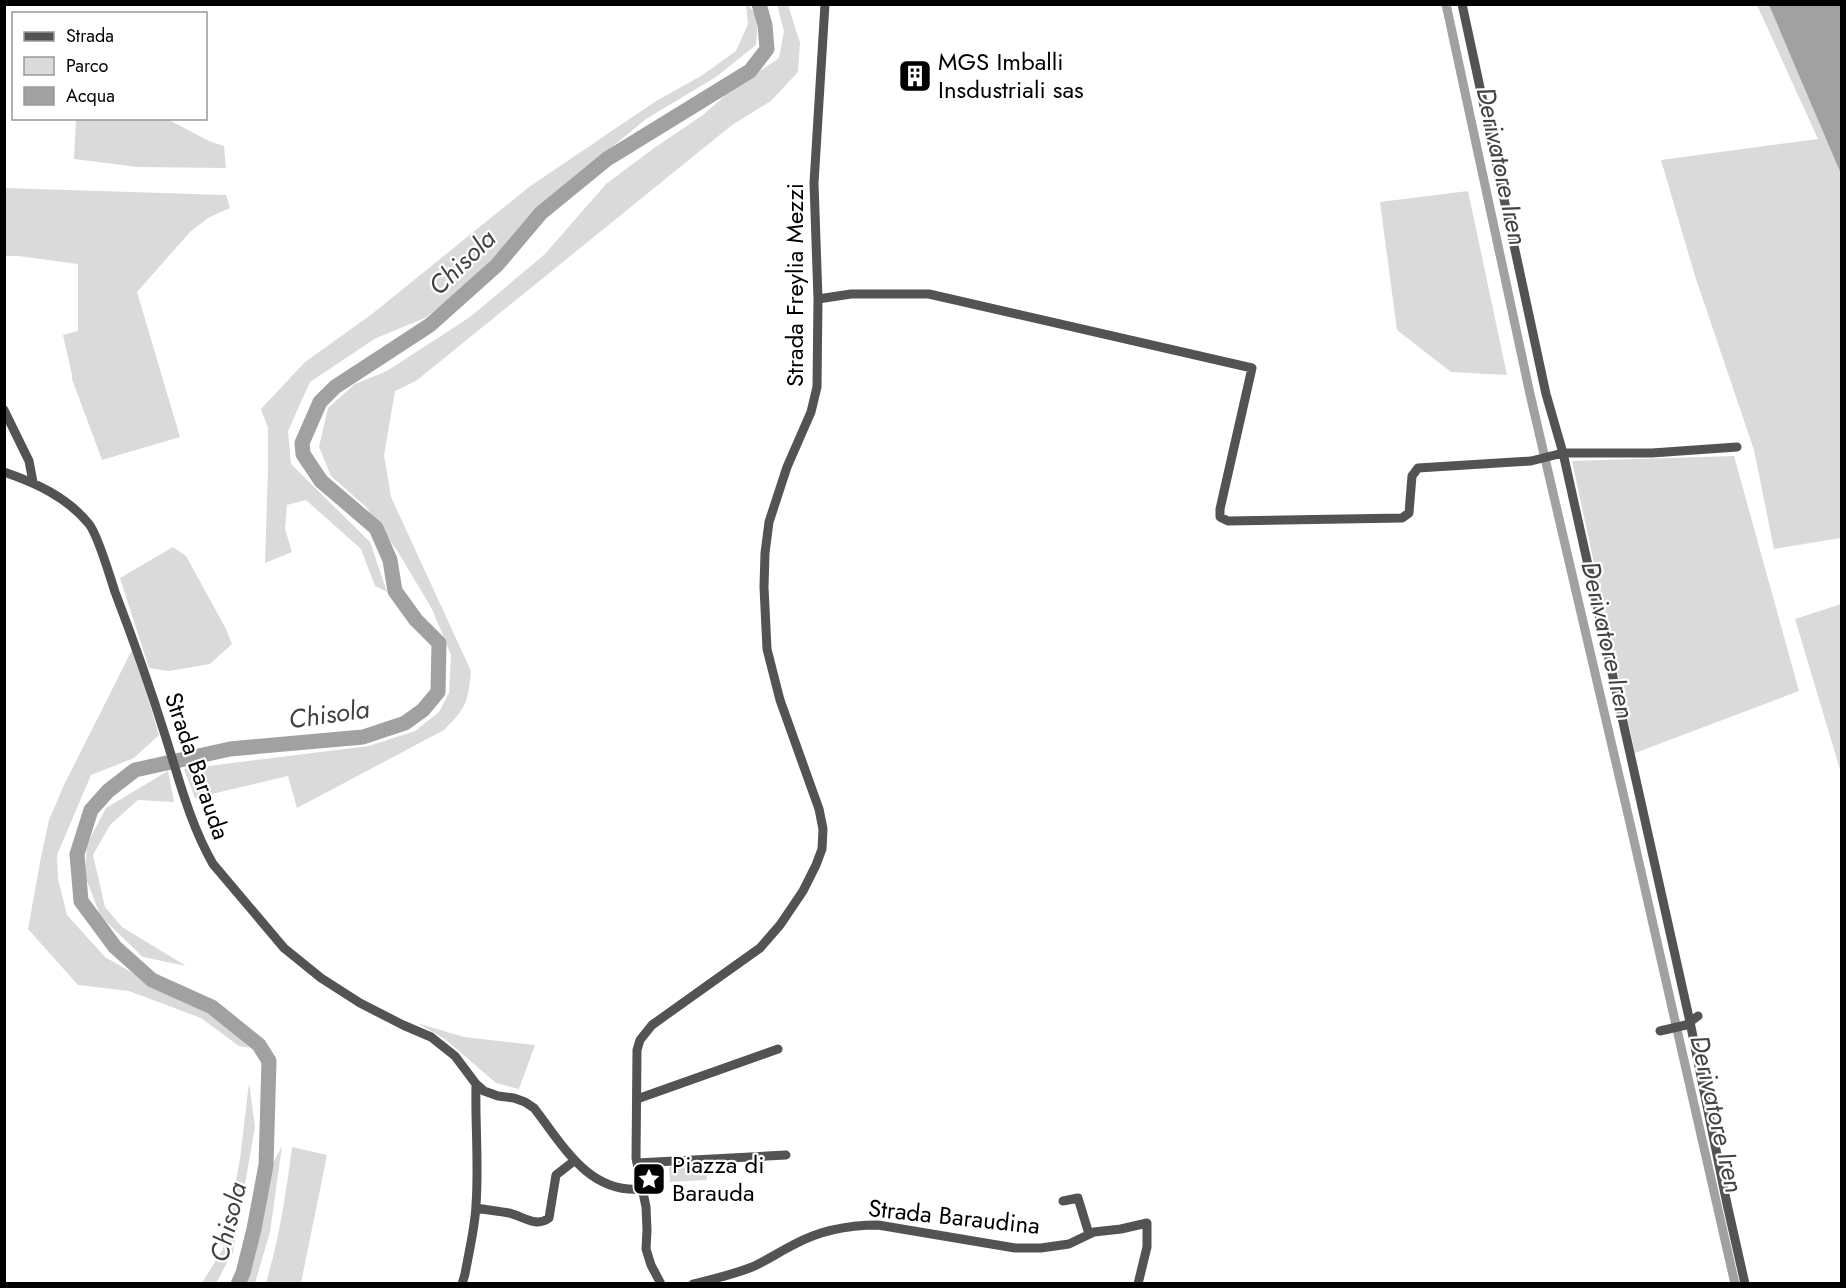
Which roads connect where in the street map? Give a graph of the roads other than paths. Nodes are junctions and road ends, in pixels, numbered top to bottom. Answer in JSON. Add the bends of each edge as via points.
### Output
{"nodes":[{"id":1,"x":825,"y":4,"type":"edge"},
{"id":2,"x":1462,"y":4,"type":"edge"},
{"id":3,"x":818,"y":299,"type":"junction"},
{"id":4,"x":4,"y":410,"type":"edge"},
{"id":5,"x":1737,"y":447,"type":"dead end"},
{"id":6,"x":1563,"y":453,"type":"junction"},
{"id":7,"x":4,"y":471,"type":"edge"},
{"id":8,"x":33,"y":482,"type":"junction"},
{"id":9,"x":1691,"y":1021,"type":"junction"},
{"id":10,"x":1660,"y":1031,"type":"dead end"},
{"id":11,"x":778,"y":1049,"type":"dead end"},
{"id":12,"x":476,"y":1084,"type":"junction"},
{"id":13,"x":637,"y":1099,"type":"junction"},
{"id":14,"x":786,"y":1155,"type":"dead end"},
{"id":15,"x":574,"y":1161,"type":"junction"},
{"id":16,"x":637,"y":1163,"type":"junction"},
{"id":17,"x":642,"y":1189,"type":"junction"},
{"id":18,"x":1063,"y":1201,"type":"dead end"},
{"id":19,"x":476,"y":1208,"type":"junction"},
{"id":20,"x":1089,"y":1234,"type":"junction"},
{"id":21,"x":462,"y":1284,"type":"edge"},
{"id":22,"x":661,"y":1284,"type":"edge"},
{"id":23,"x":693,"y":1284,"type":"edge"},
{"id":24,"x":1138,"y":1284,"type":"edge"},
{"id":25,"x":1745,"y":1284,"type":"edge"}],
"edges":[{"from":1,"to":3,"type":"street","name":"Strada Freylia Mezzi","via":[[814,183]]},
{"from":2,"to":6,"type":"street","via":[[1546,394]]},
{"from":3,"to":6,"type":"street","via":[[851,294],[929,294],[1252,368],[1220,508],[1220,517],[1228,521],[1402,518],[1409,513],[1412,476],[1418,468],[1531,460]]},
{"from":3,"to":13,"type":"street","name":"Strada Freylia Mezzi","via":[[817,387],[770,522],[764,597],[767,649],[780,700],[819,809],[822,849],[803,891],[760,948],[652,1025],[640,1040]]},
{"from":4,"to":8,"type":"street","via":[[29,462]]},
{"from":5,"to":6,"type":"street","via":[[1652,453]]},
{"from":6,"to":9,"type":"street"},
{"from":7,"to":8,"type":"street","name":"Strada Barauda"},
{"from":8,"to":12,"type":"street","name":"Strada Barauda","via":[[72,506],[91,526],[191,816],[213,864],[284,948],[360,1003],[431,1037],[456,1056]]},
{"from":9,"to":10,"type":"street"},
{"from":9,"to":25,"type":"street"},
{"from":11,"to":13,"type":"street"},
{"from":12,"to":15,"type":"street","name":"Strada Barauda","via":[[484,1091],[514,1098],[534,1108]]},
{"from":12,"to":19,"type":"street"},
{"from":13,"to":16,"type":"street","name":"Strada Freylia Mezzi"},
{"from":14,"to":16,"type":"street"},
{"from":15,"to":17,"type":"street","name":"Strada Barauda","via":[[602,1181],[621,1188]]},
{"from":15,"to":19,"type":"street","via":[[556,1175],[549,1218],[544,1222]]},
{"from":16,"to":17,"type":"street","name":"Strada Freylia Mezzi"},
{"from":17,"to":22,"type":"street","via":[[646,1249]]},
{"from":18,"to":20,"type":"street","via":[[1078,1198]]},
{"from":19,"to":21,"type":"street"},
{"from":20,"to":23,"type":"street","name":"Strada Baraudina","via":[[1069,1244],[1015,1248],[878,1225],[838,1227],[815,1234],[752,1267]]},
{"from":20,"to":24,"type":"street","name":"Strada Baraudina","via":[[1147,1223],[1147,1247]]}]}
